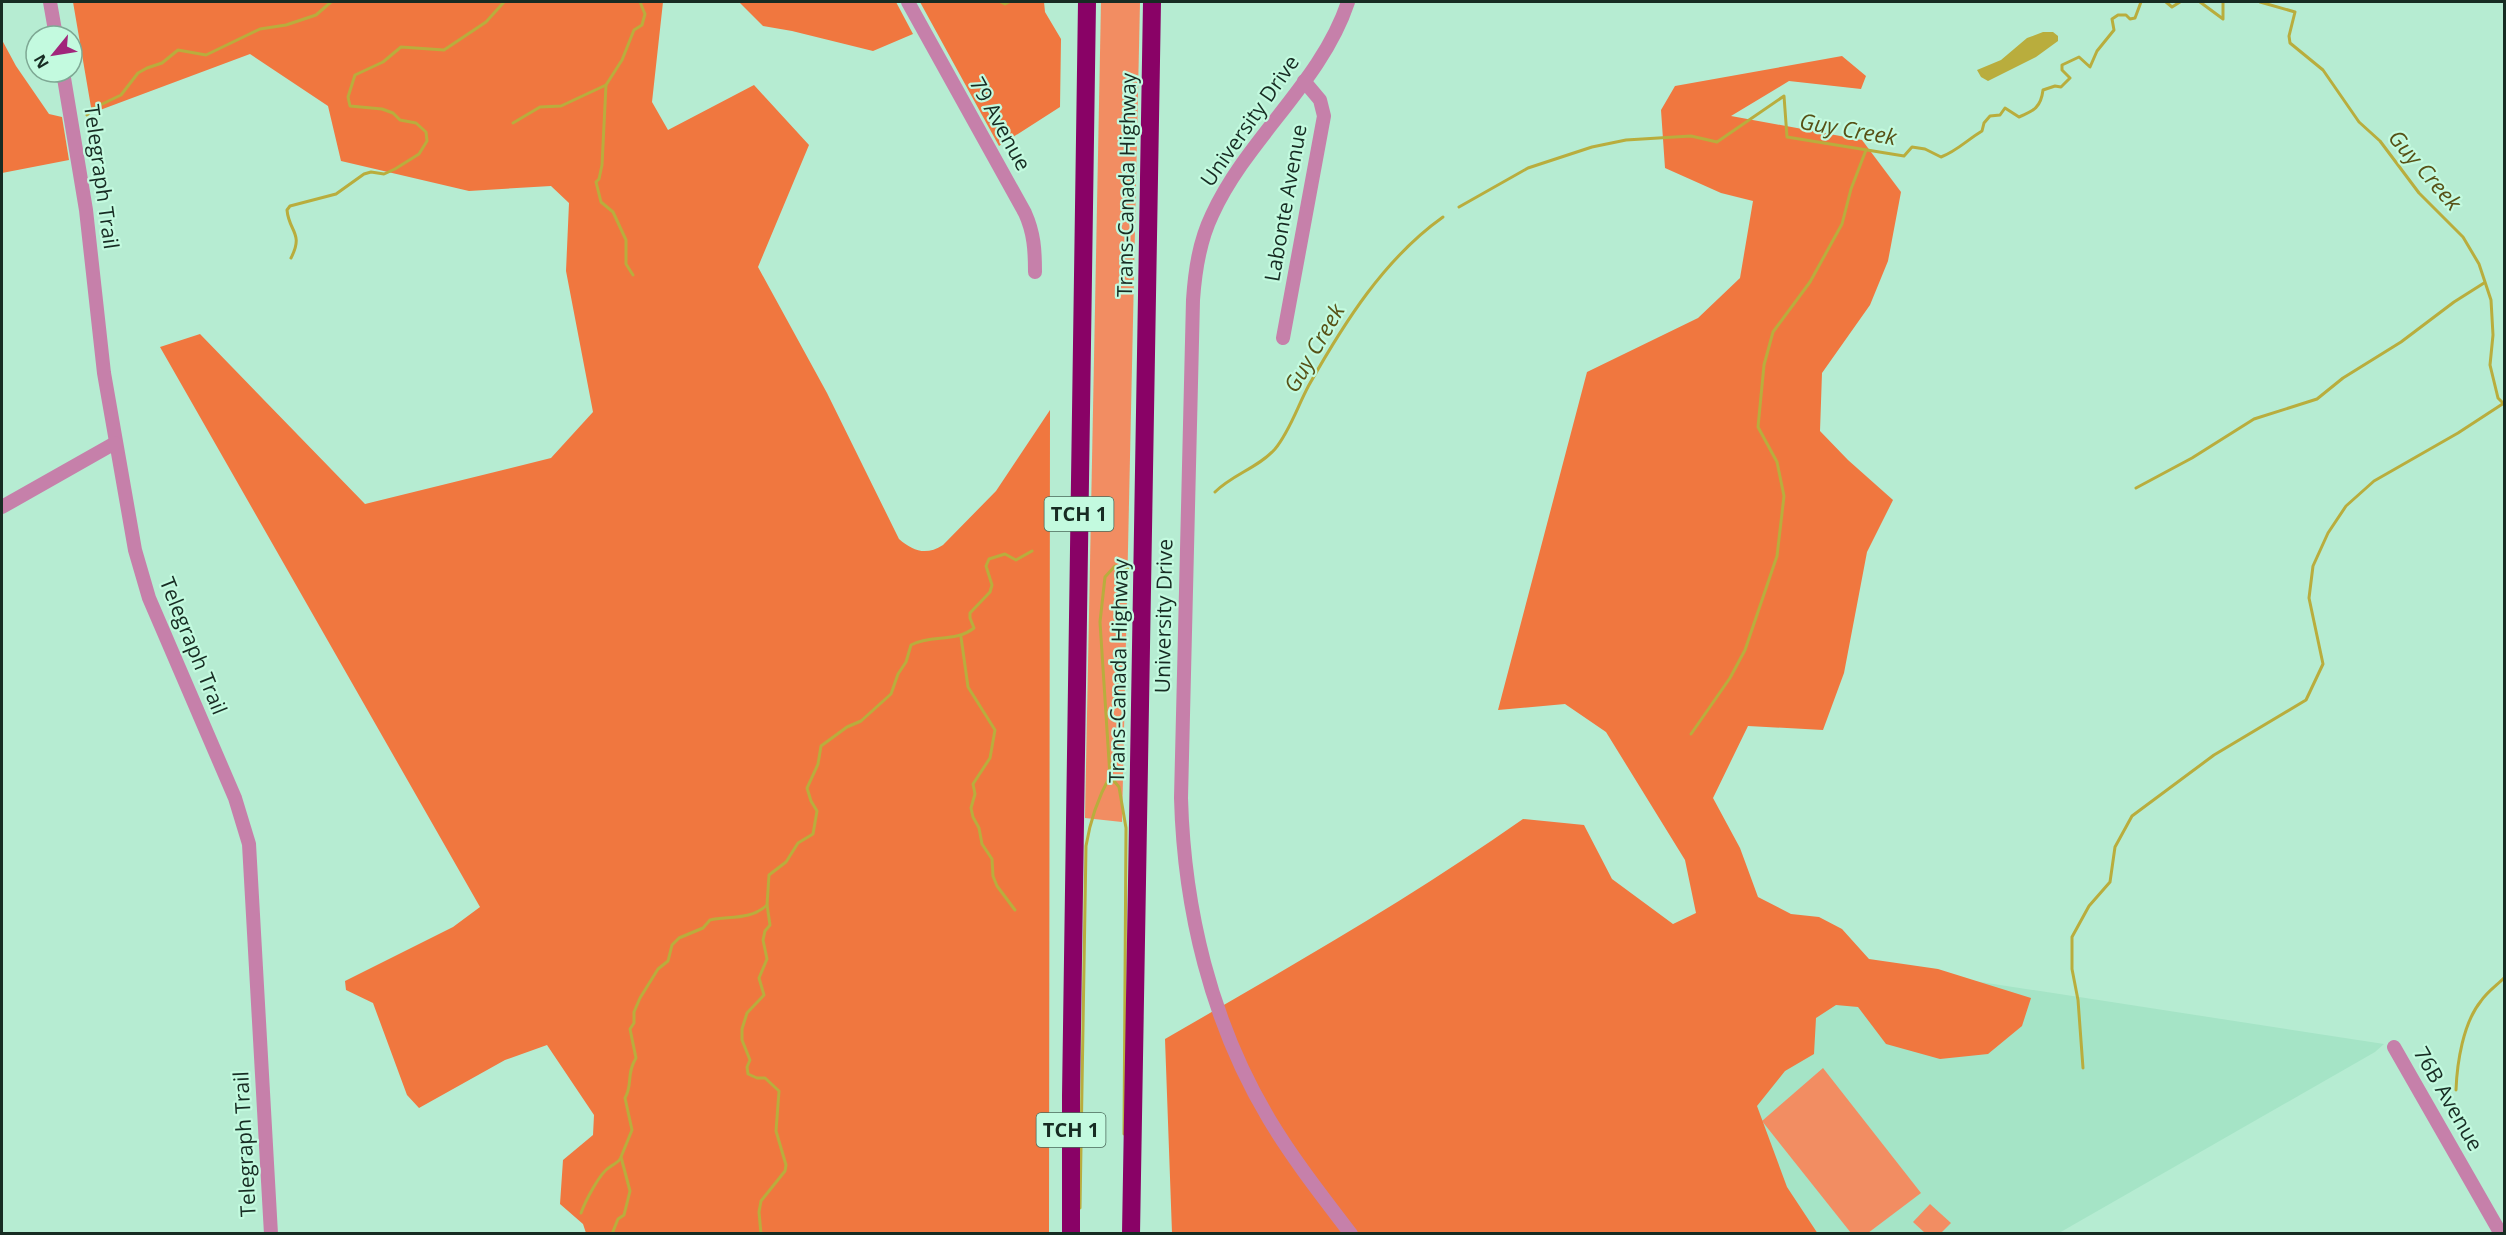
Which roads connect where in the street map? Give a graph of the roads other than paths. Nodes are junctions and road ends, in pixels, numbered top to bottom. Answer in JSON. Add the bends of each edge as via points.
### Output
{"nodes":[{"id":1,"x":50,"y":2,"type":"edge"},
{"id":2,"x":908,"y":2,"type":"edge"},
{"id":3,"x":1087,"y":2,"type":"edge"},
{"id":4,"x":1152,"y":2,"type":"edge"},
{"id":5,"x":1348,"y":2,"type":"edge"},
{"id":6,"x":54,"y":24,"type":"edge"},
{"id":7,"x":1304,"y":81,"type":"junction"},
{"id":8,"x":65,"y":84,"type":"edge"},
{"id":9,"x":1035,"y":272,"type":"dead end"},
{"id":10,"x":1283,"y":338,"type":"dead end"},
{"id":11,"x":115,"y":443,"type":"junction"},
{"id":12,"x":2,"y":507,"type":"edge"},
{"id":13,"x":2394,"y":1047,"type":"dead end"},
{"id":14,"x":271,"y":1233,"type":"edge"},
{"id":15,"x":1071,"y":1233,"type":"edge"},
{"id":16,"x":1131,"y":1233,"type":"edge"},
{"id":17,"x":1351,"y":1233,"type":"edge"},
{"id":18,"x":2501,"y":1233,"type":"edge"}],
"edges":[{"from":1,"to":6,"type":"street"},
{"from":2,"to":9,"type":"street","name":"79 Avenue","via":[[1025,213],[1035,245]]},
{"from":3,"to":15,"type":"highway","name":"Trans-Canada Highway","number":"TCH 1"},
{"from":4,"to":16,"type":"highway","name":"Trans-Canada Highway","number":"TCH 1"},
{"from":5,"to":7,"type":"street","name":"University Drive","via":[[1330,41]]},
{"from":7,"to":10,"type":"street","name":"Labonte Avenue","via":[[1320,100],[1324,116]]},
{"from":7,"to":17,"type":"street","name":"University Drive","via":[[1218,201],[1198,255],[1192,300],[1182,821],[1197,933],[1225,1028],[1268,1118]]},
{"from":8,"to":11,"type":"street","name":"Telegraph Trail","via":[[86,210]]},
{"from":11,"to":12,"type":"street"},
{"from":11,"to":14,"type":"street","name":"Telegraph Trail","via":[[141,576],[235,798],[249,844]]},
{"from":13,"to":18,"type":"street","name":"76B Avenue"}]}
